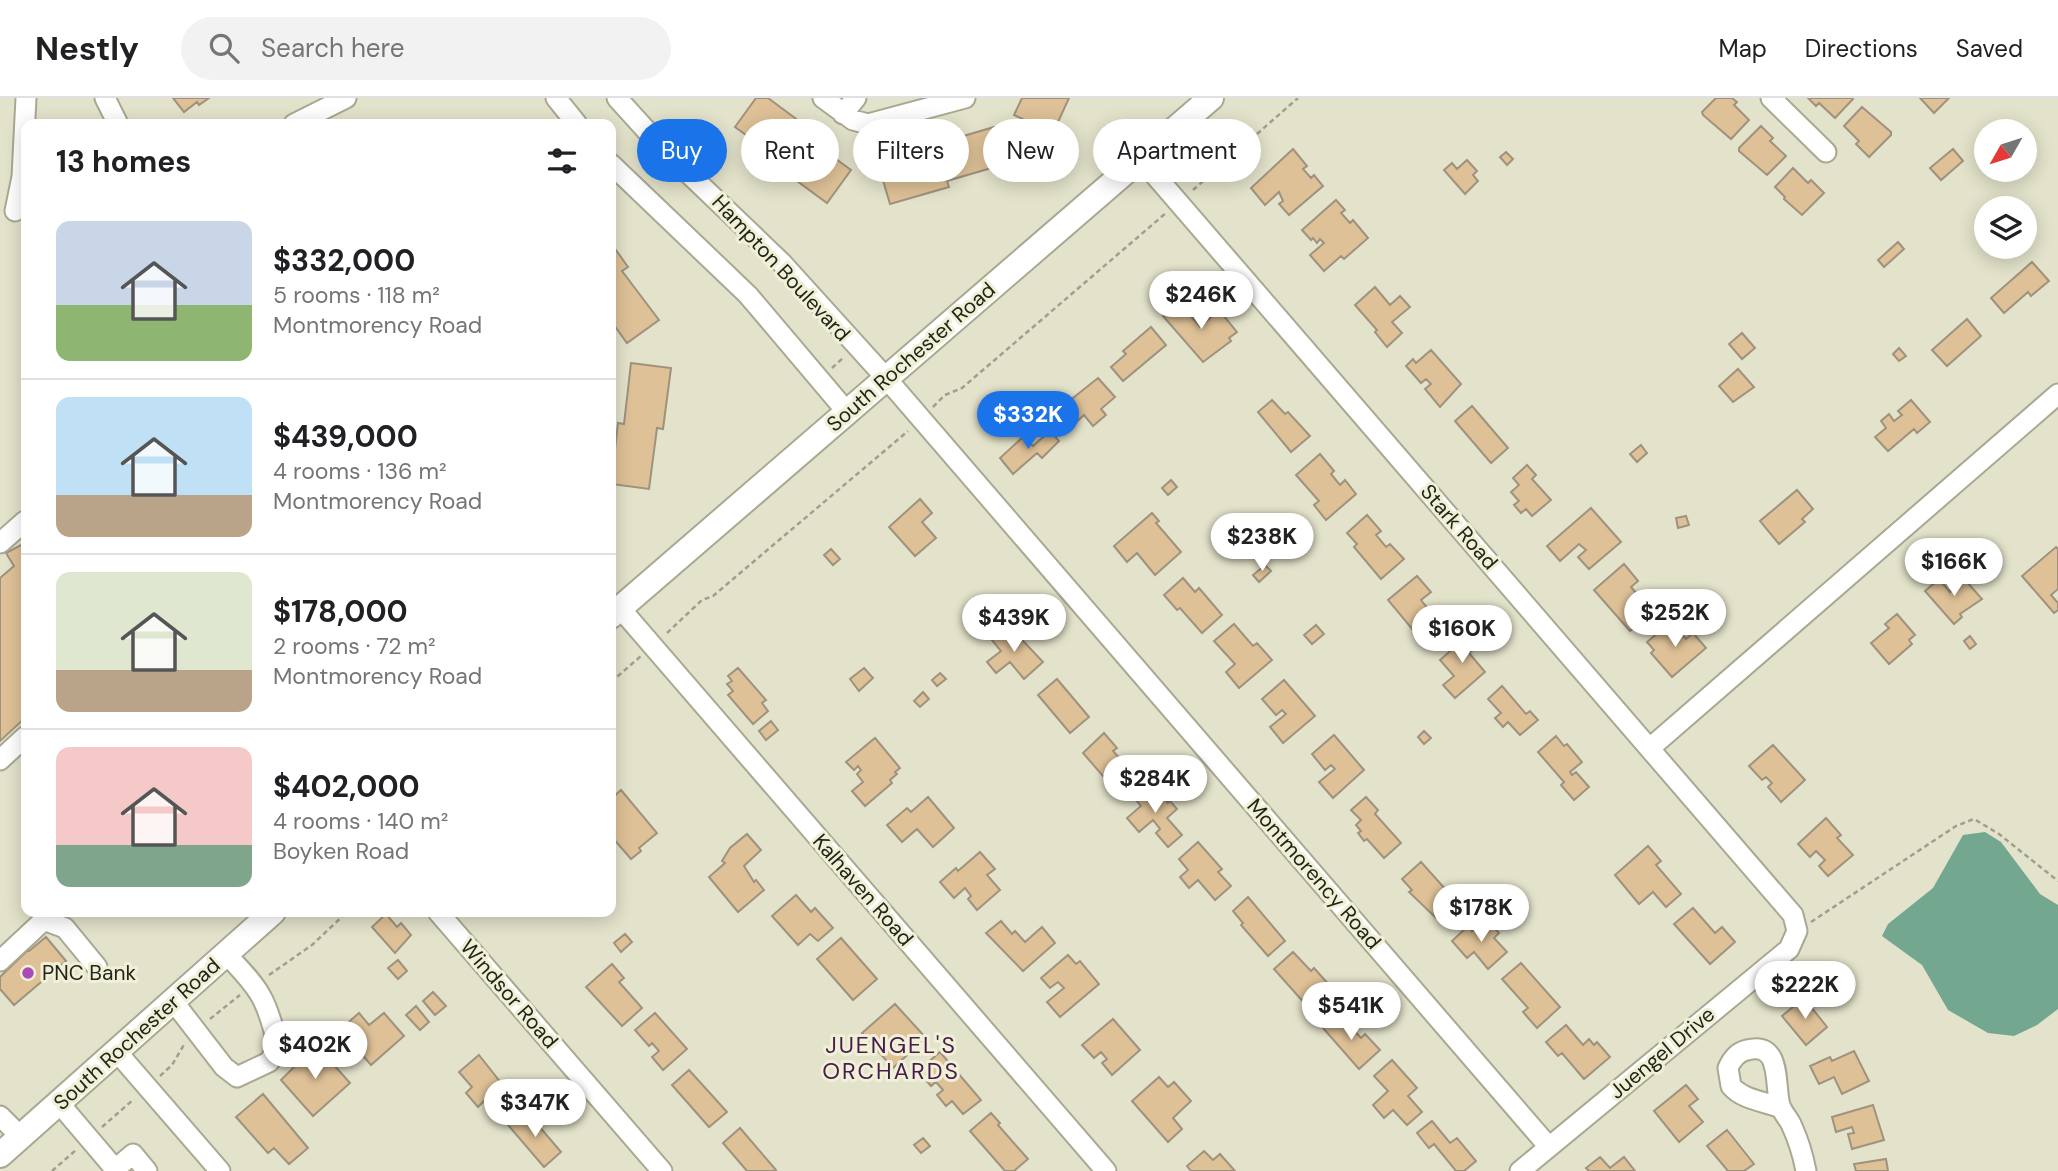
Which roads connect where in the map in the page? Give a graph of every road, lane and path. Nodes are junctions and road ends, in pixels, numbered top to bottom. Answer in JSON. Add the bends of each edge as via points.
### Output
{"nodes":[{"id":1,"x":26,"y":98,"type":"edge"},
{"id":2,"x":105,"y":98,"type":"edge"},
{"id":3,"x":346,"y":98,"type":"edge"},
{"id":4,"x":556,"y":98,"type":"edge"},
{"id":5,"x":617,"y":98,"type":"edge"},
{"id":6,"x":823,"y":98,"type":"edge"},
{"id":7,"x":856,"y":98,"type":"edge"},
{"id":8,"x":965,"y":98,"type":"edge"},
{"id":9,"x":1211,"y":98,"type":"edge"},
{"id":10,"x":1298,"y":98,"type":"edge"},
{"id":11,"x":1771,"y":98,"type":"edge"},
{"id":12,"x":843,"y":114,"type":"junction"},
{"id":13,"x":25,"y":119,"type":"edge"},
{"id":14,"x":116,"y":119,"type":"edge"},
{"id":15,"x":304,"y":119,"type":"edge"},
{"id":16,"x":573,"y":119,"type":"edge"},
{"id":17,"x":1187,"y":119,"type":"edge"},
{"id":18,"x":1826,"y":152,"type":"dead end"},
{"id":19,"x":616,"y":169,"type":"edge"},
{"id":20,"x":21,"y":181,"type":"edge"},
{"id":21,"x":1114,"y":182,"type":"edge"},
{"id":22,"x":1161,"y":182,"type":"edge"},
{"id":23,"x":1179,"y":202,"type":"junction"},
{"id":24,"x":14,"y":210,"type":"edge"},
{"id":25,"x":848,"y":354,"type":"dead end"},
{"id":26,"x":827,"y":373,"type":"dead end"},
{"id":27,"x":886,"y":378,"type":"junction"},
{"id":28,"x":2058,"y":394,"type":"edge"},
{"id":29,"x":847,"y":412,"type":"junction"},
{"id":30,"x":922,"y":419,"type":"junction"},
{"id":31,"x":21,"y":526,"type":"edge"},
{"id":32,"x":0,"y":543,"type":"edge"},
{"id":33,"x":616,"y":612,"type":"edge"},
{"id":34,"x":653,"y":646,"type":"junction"},
{"id":35,"x":616,"y":678,"type":"edge"},
{"id":36,"x":21,"y":741,"type":"edge"},
{"id":37,"x":1650,"y":748,"type":"junction"},
{"id":38,"x":0,"y":760,"type":"edge"},
{"id":39,"x":2058,"y":881,"type":"edge"},
{"id":40,"x":267,"y":917,"type":"edge"},
{"id":41,"x":442,"y":917,"type":"edge"},
{"id":42,"x":1797,"y":931,"type":"junction"},
{"id":43,"x":226,"y":954,"type":"junction"},
{"id":44,"x":0,"y":961,"type":"edge"},
{"id":45,"x":97,"y":967,"type":"dead end"},
{"id":46,"x":173,"y":1001,"type":"junction"},
{"id":47,"x":117,"y":1052,"type":"junction"},
{"id":48,"x":59,"y":1103,"type":"junction"},
{"id":49,"x":1781,"y":1108,"type":"dead end"},
{"id":50,"x":0,"y":1116,"type":"edge"},
{"id":51,"x":21,"y":1137,"type":"junction"},
{"id":52,"x":1549,"y":1147,"type":"junction"},
{"id":53,"x":0,"y":1155,"type":"edge"},
{"id":54,"x":114,"y":1170,"type":"edge"},
{"id":55,"x":148,"y":1171,"type":"edge"},
{"id":56,"x":220,"y":1171,"type":"edge"},
{"id":57,"x":662,"y":1171,"type":"edge"},
{"id":58,"x":1106,"y":1171,"type":"edge"},
{"id":59,"x":1520,"y":1171,"type":"edge"},
{"id":60,"x":1806,"y":1171,"type":"edge"}],
"edges":[{"from":1,"to":13,"type":"street"},
{"from":2,"to":14,"type":"street"},
{"from":3,"to":15,"type":"street"},
{"from":4,"to":16,"type":"street"},
{"from":5,"to":27,"type":"street","name":"Hampton Boulevard","via":[[666,152],[781,262]]},
{"from":6,"to":12,"type":"street"},
{"from":7,"to":12,"type":"street"},
{"from":8,"to":12,"type":"street","via":[[877,124],[860,123]]},
{"from":9,"to":17,"type":"main road","name":"South Rochester Road"},
{"from":10,"to":23,"type":"path"},
{"from":11,"to":18,"type":"street"},
{"from":19,"to":29,"type":"street","name":"Hampton Boulevard","via":[[748,295]]},
{"from":20,"to":24,"type":"street"},
{"from":21,"to":27,"type":"main road","name":"South Rochester Road"},
{"from":22,"to":23,"type":"street","name":"Stark Road"},
{"from":23,"to":30,"type":"path","via":[[962,388],[944,395]]},
{"from":23,"to":37,"type":"street","name":"Stark Road"},
{"from":25,"to":26,"type":"path"},
{"from":27,"to":29,"type":"main road","name":"South Rochester Road"},
{"from":27,"to":30,"type":"street","name":"Montmorency Road"},
{"from":28,"to":37,"type":"street"},
{"from":29,"to":33,"type":"main road","name":"South Rochester Road"},
{"from":30,"to":34,"type":"path","via":[[713,596],[702,600]]},
{"from":30,"to":52,"type":"street","name":"Montmorency Road"},
{"from":31,"to":32,"type":"street"},
{"from":33,"to":34,"type":"street","name":"Kalhaven Road"},
{"from":34,"to":35,"type":"path"},
{"from":34,"to":58,"type":"street","name":"Kalhaven Road"},
{"from":36,"to":38,"type":"street"},
{"from":37,"to":42,"type":"street","name":"Stark Road","via":[[1793,915]]},
{"from":39,"to":42,"type":"path","via":[[1974,819],[1956,826]]},
{"from":40,"to":43,"type":"main road","name":"South Rochester Road"},
{"from":41,"to":57,"type":"street","name":"Windsor Road"},
{"from":42,"to":52,"type":"street","name":"Juengel Drive","via":[[1789,948]]},
{"from":43,"to":46,"type":"main road","name":"South Rochester Road"},
{"from":43,"to":46,"type":"street","via":[[256,985],[270,1012],[278,1047],[269,1062],[237,1077],[224,1067]]},
{"from":44,"to":45,"type":"street","via":[[44,920],[65,928]]},
{"from":46,"to":47,"type":"main road","name":"South Rochester Road"},
{"from":47,"to":48,"type":"main road","name":"South Rochester Road"},
{"from":47,"to":56,"type":"street"},
{"from":48,"to":51,"type":"main road","name":"South Rochester Road"},
{"from":48,"to":54,"type":"street"},
{"from":49,"to":60,"type":"street","via":[[1797,1137]]},
{"from":50,"to":51,"type":"street"},
{"from":51,"to":53,"type":"main road","name":"South Rochester Road"},
{"from":52,"to":59,"type":"street","name":"Juengel Drive"},
{"from":54,"to":55,"type":"street","via":[[133,1154]]}]}
